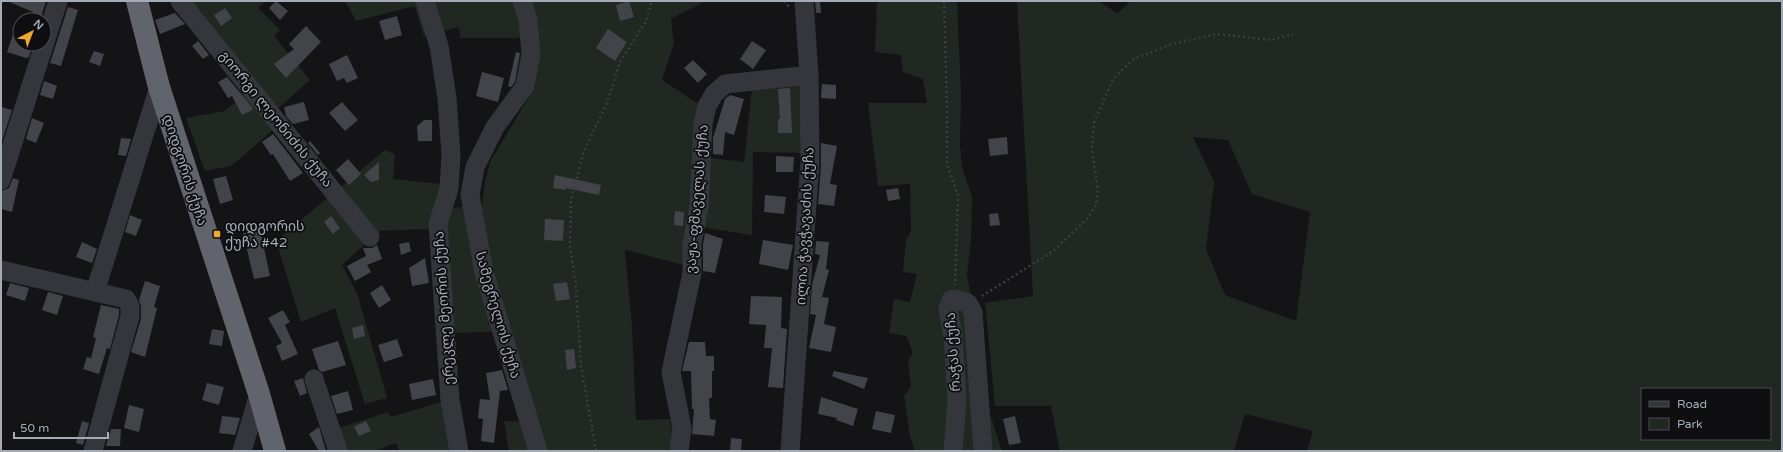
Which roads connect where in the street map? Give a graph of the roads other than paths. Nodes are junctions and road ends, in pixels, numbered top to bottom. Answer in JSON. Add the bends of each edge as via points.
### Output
{"nodes":[{"id":1,"x":58,"y":1,"type":"edge"},
{"id":2,"x":137,"y":1,"type":"edge"},
{"id":3,"x":180,"y":1,"type":"edge"},
{"id":4,"x":425,"y":1,"type":"edge"},
{"id":5,"x":522,"y":1,"type":"edge"},
{"id":6,"x":532,"y":1,"type":"edge"},
{"id":7,"x":804,"y":1,"type":"edge"},
{"id":8,"x":528,"y":20,"type":"junction"},
{"id":9,"x":809,"y":76,"type":"junction"},
{"id":10,"x":159,"y":87,"type":"junction"},
{"id":11,"x":475,"y":167,"type":"junction"},
{"id":12,"x":1,"y":180,"type":"edge"},
{"id":13,"x":449,"y":189,"type":"junction"},
{"id":14,"x":370,"y":237,"type":"dead end"},
{"id":15,"x":1,"y":270,"type":"edge"},
{"id":16,"x":95,"y":292,"type":"junction"},
{"id":17,"x":314,"y":379,"type":"dead end"},
{"id":18,"x":259,"y":394,"type":"junction"},
{"id":19,"x":93,"y":451,"type":"edge"},
{"id":20,"x":242,"y":451,"type":"edge"},
{"id":21,"x":275,"y":451,"type":"edge"},
{"id":22,"x":338,"y":451,"type":"edge"},
{"id":23,"x":459,"y":451,"type":"edge"},
{"id":24,"x":538,"y":451,"type":"edge"},
{"id":25,"x":679,"y":451,"type":"edge"},
{"id":26,"x":790,"y":451,"type":"edge"},
{"id":27,"x":953,"y":451,"type":"edge"},
{"id":28,"x":983,"y":451,"type":"edge"}],
"edges":[{"from":1,"to":12,"type":"street"},
{"from":2,"to":10,"type":"highway","name":"დიდგორის ქუჩა"},
{"from":3,"to":14,"type":"street","name":"გიორგი ლეონიძის ქუჩა"},
{"from":4,"to":13,"type":"street","name":"ერეკლე მეორის ქუჩა","via":[[439,46],[447,98],[451,155]]},
{"from":5,"to":8,"type":"street","name":"სამეგრელოს ქუჩა"},
{"from":6,"to":8,"type":"street"},
{"from":7,"to":9,"type":"street","name":"ილია ჭავჭავაძის ქუჩა"},
{"from":8,"to":11,"type":"street","name":"სამეგრელოს ქუჩა","via":[[531,54],[525,86],[495,127]]},
{"from":9,"to":25,"type":"street","name":"ვაჟა-ფშაველას ქუჩა","via":[[725,84],[714,94],[707,106],[699,207],[692,243],[692,273],[671,372],[682,428]]},
{"from":9,"to":26,"type":"street","name":"ილია ჭავჭავაძის ქუჩა","via":[[810,161]]},
{"from":10,"to":16,"type":"street"},
{"from":10,"to":18,"type":"highway","name":"დიდგორის ქუჩა"},
{"from":11,"to":13,"type":"street"},
{"from":11,"to":24,"type":"street","name":"სამეგრელოს ქუჩა","via":[[470,195],[484,272]]},
{"from":13,"to":23,"type":"street","name":"ერეკლე მეორის ქუჩა","via":[[438,224],[450,400]]},
{"from":15,"to":16,"type":"street"},
{"from":16,"to":19,"type":"street","via":[[126,299],[130,306],[130,316]]},
{"from":17,"to":22,"type":"street"},
{"from":18,"to":20,"type":"street"},
{"from":18,"to":21,"type":"highway","name":"დიდგორის ქუჩა"},
{"from":27,"to":28,"type":"street","name":"რაჭას ქუჩა","via":[[957,400],[953,336],[948,309],[951,300],[955,299],[968,303],[973,312]]}]}
